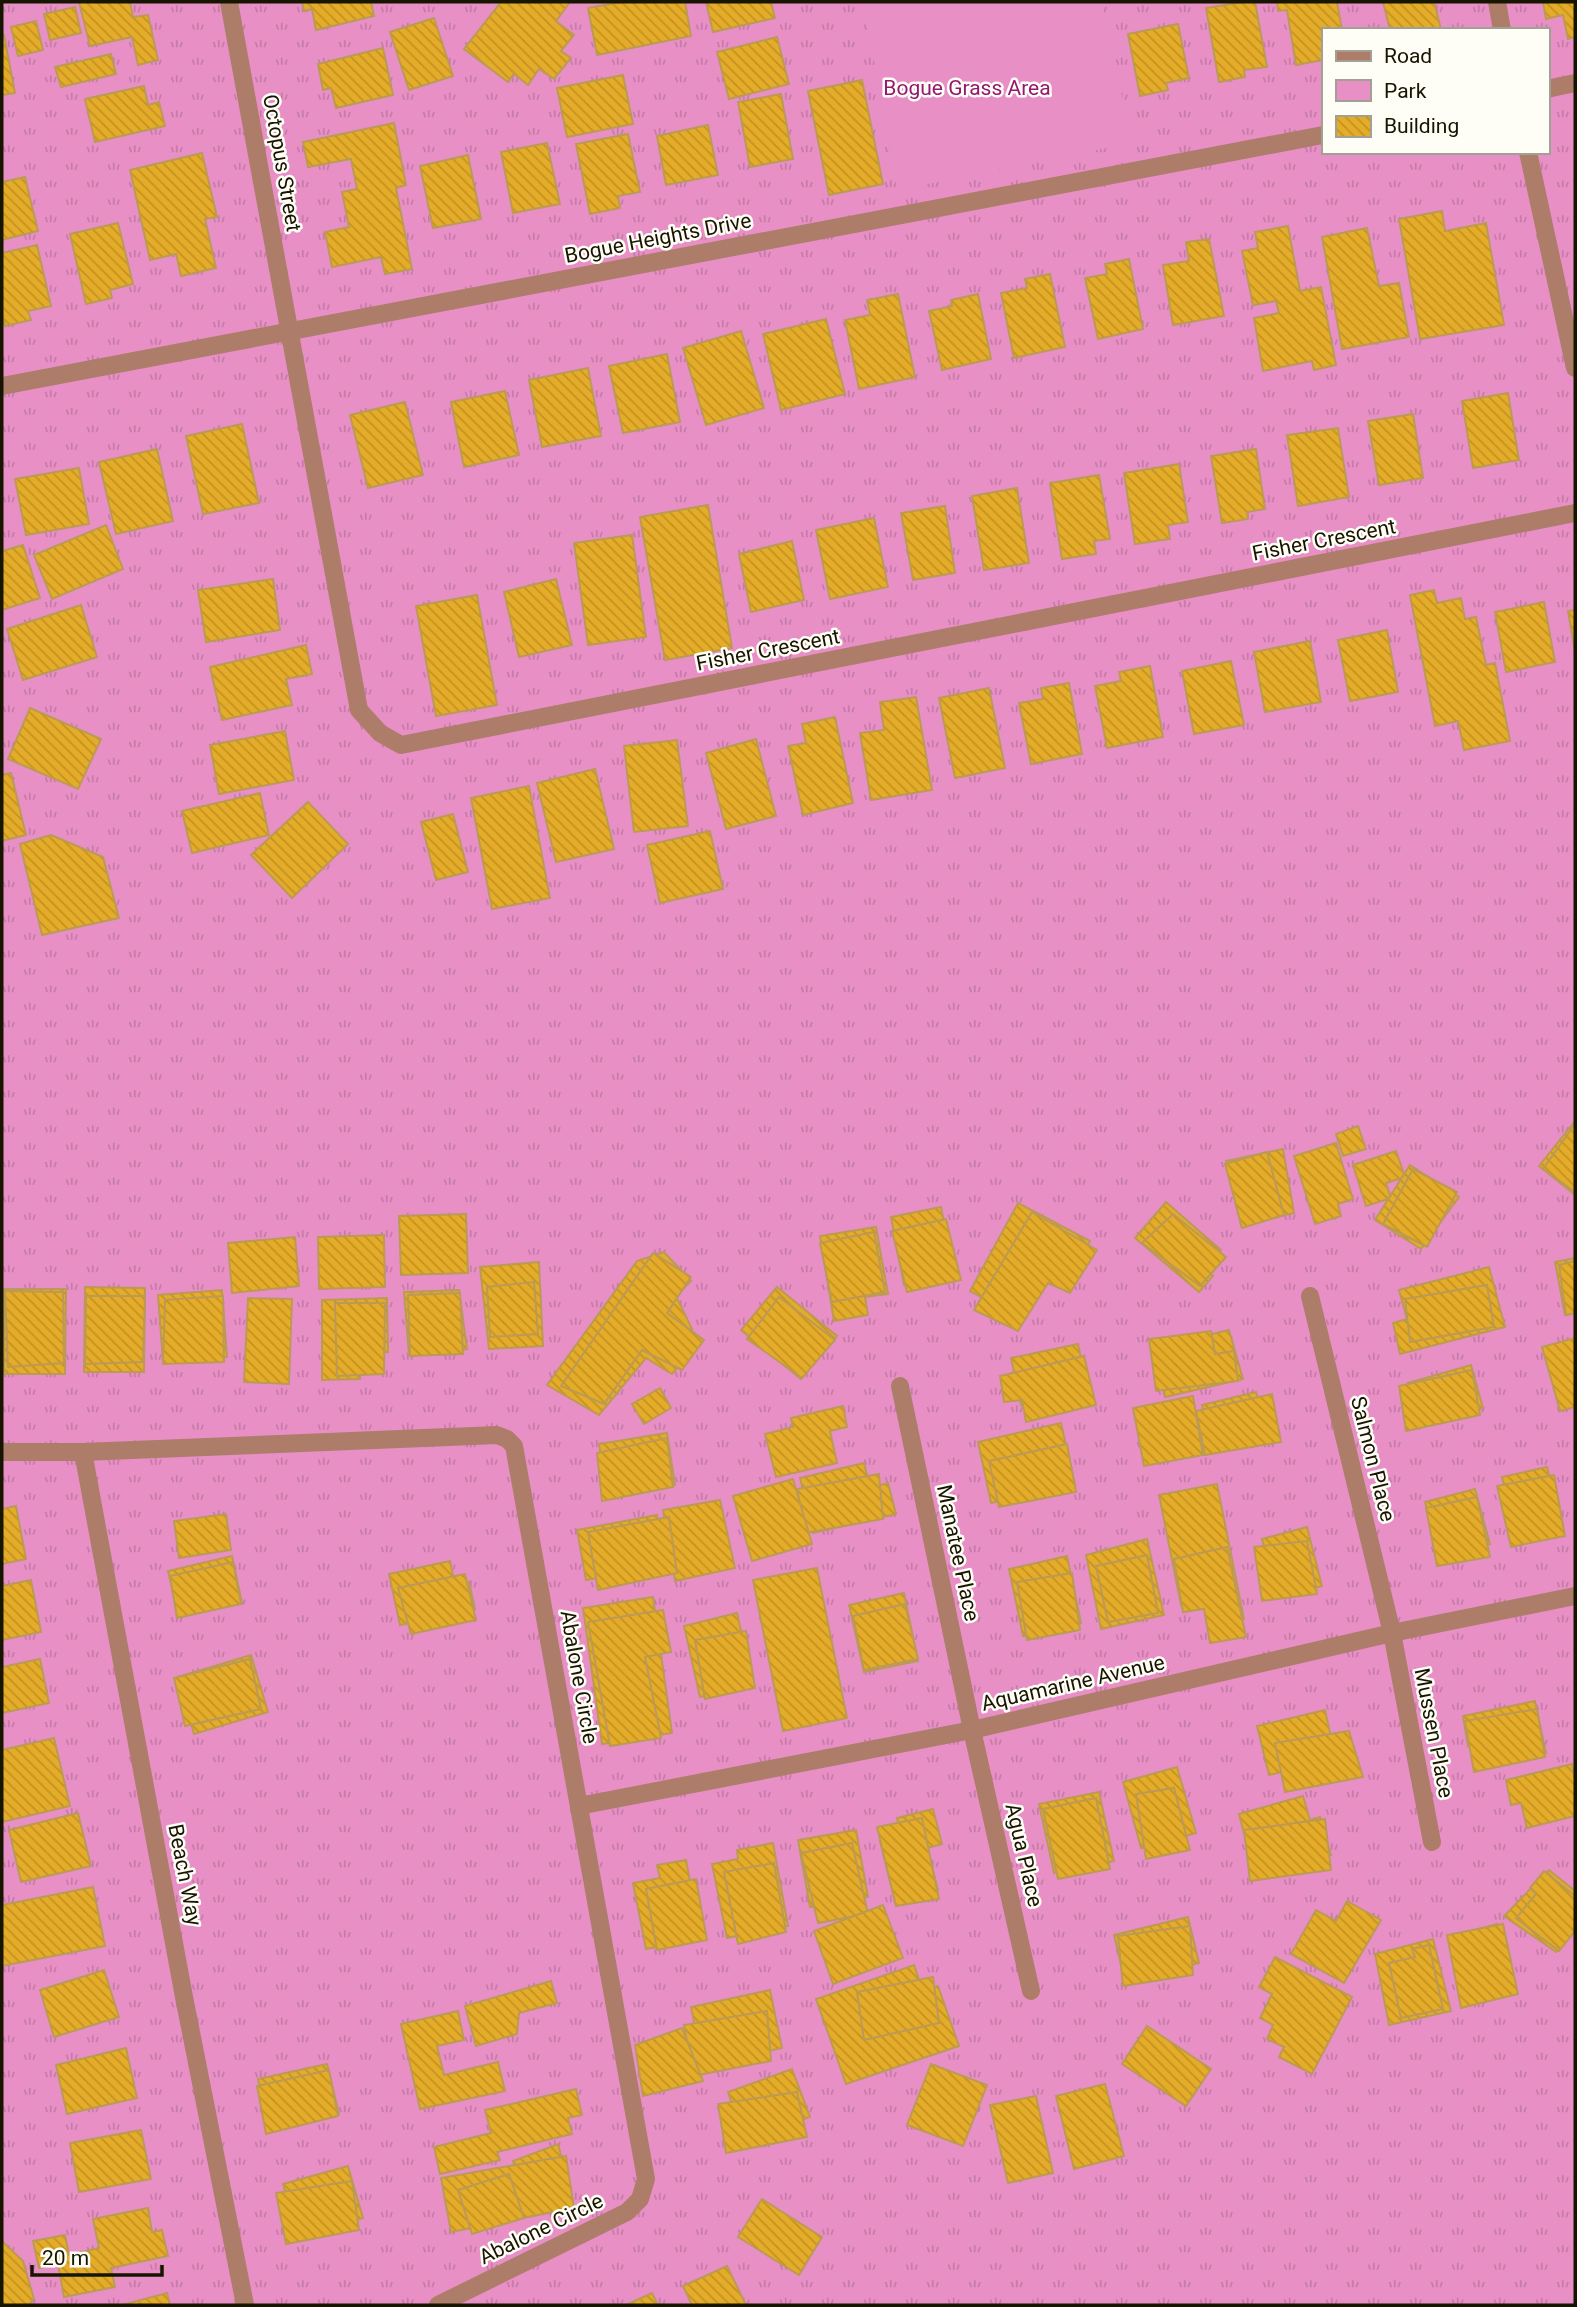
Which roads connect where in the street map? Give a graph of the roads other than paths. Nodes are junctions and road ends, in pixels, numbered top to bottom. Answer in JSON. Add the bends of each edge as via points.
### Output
{"nodes":[{"id":1,"x":229,"y":2,"type":"edge"},
{"id":2,"x":1497,"y":2,"type":"edge"},
{"id":3,"x":1503,"y":28,"type":"edge"},
{"id":4,"x":1575,"y":83,"type":"edge"},
{"id":5,"x":1549,"y":89,"type":"edge"},
{"id":6,"x":1322,"y":135,"type":"edge"},
{"id":7,"x":1528,"y":154,"type":"edge"},
{"id":8,"x":289,"y":332,"type":"junction"},
{"id":9,"x":1575,"y":368,"type":"edge"},
{"id":10,"x":2,"y":386,"type":"edge"},
{"id":11,"x":1575,"y":513,"type":"edge"},
{"id":12,"x":1311,"y":1296,"type":"dead end"},
{"id":13,"x":900,"y":1385,"type":"dead end"},
{"id":14,"x":2,"y":1452,"type":"edge"},
{"id":15,"x":83,"y":1452,"type":"junction"},
{"id":16,"x":1575,"y":1596,"type":"edge"},
{"id":17,"x":1392,"y":1633,"type":"junction"},
{"id":18,"x":972,"y":1730,"type":"junction"},
{"id":19,"x":579,"y":1806,"type":"junction"},
{"id":20,"x":1433,"y":1842,"type":"dead end"},
{"id":21,"x":1031,"y":1990,"type":"dead end"},
{"id":22,"x":245,"y":2305,"type":"edge"},
{"id":23,"x":438,"y":2305,"type":"edge"}],
"edges":[{"from":1,"to":8,"type":"street","name":"Octopus Street"},
{"from":2,"to":3,"type":"street"},
{"from":4,"to":5,"type":"street"},
{"from":6,"to":8,"type":"street","name":"Bogue Heights Drive"},
{"from":7,"to":9,"type":"street"},
{"from":8,"to":10,"type":"street","name":"Bogue Heights Drive"},
{"from":8,"to":11,"type":"street","name":"Fisher Crescent","via":[[359,710],[380,733],[401,746]]},
{"from":12,"to":17,"type":"street","name":"Salmon Place"},
{"from":13,"to":18,"type":"street","name":"Manatee Place"},
{"from":14,"to":15,"type":"street","name":"Abalone Circle"},
{"from":15,"to":19,"type":"street","name":"Abalone Circle","via":[[497,1435],[508,1439],[514,1446]]},
{"from":15,"to":22,"type":"street","name":"Beach Way"},
{"from":16,"to":17,"type":"street","name":"Aquamarine Avenue"},
{"from":17,"to":18,"type":"street","name":"Aquamarine Avenue"},
{"from":17,"to":20,"type":"street","name":"Mussen Place"},
{"from":18,"to":19,"type":"street","name":"Aquamarine Avenue"},
{"from":18,"to":21,"type":"street","name":"Agua Place"},
{"from":19,"to":23,"type":"street","name":"Abalone Circle","via":[[646,2179],[640,2199],[627,2212]]}]}
